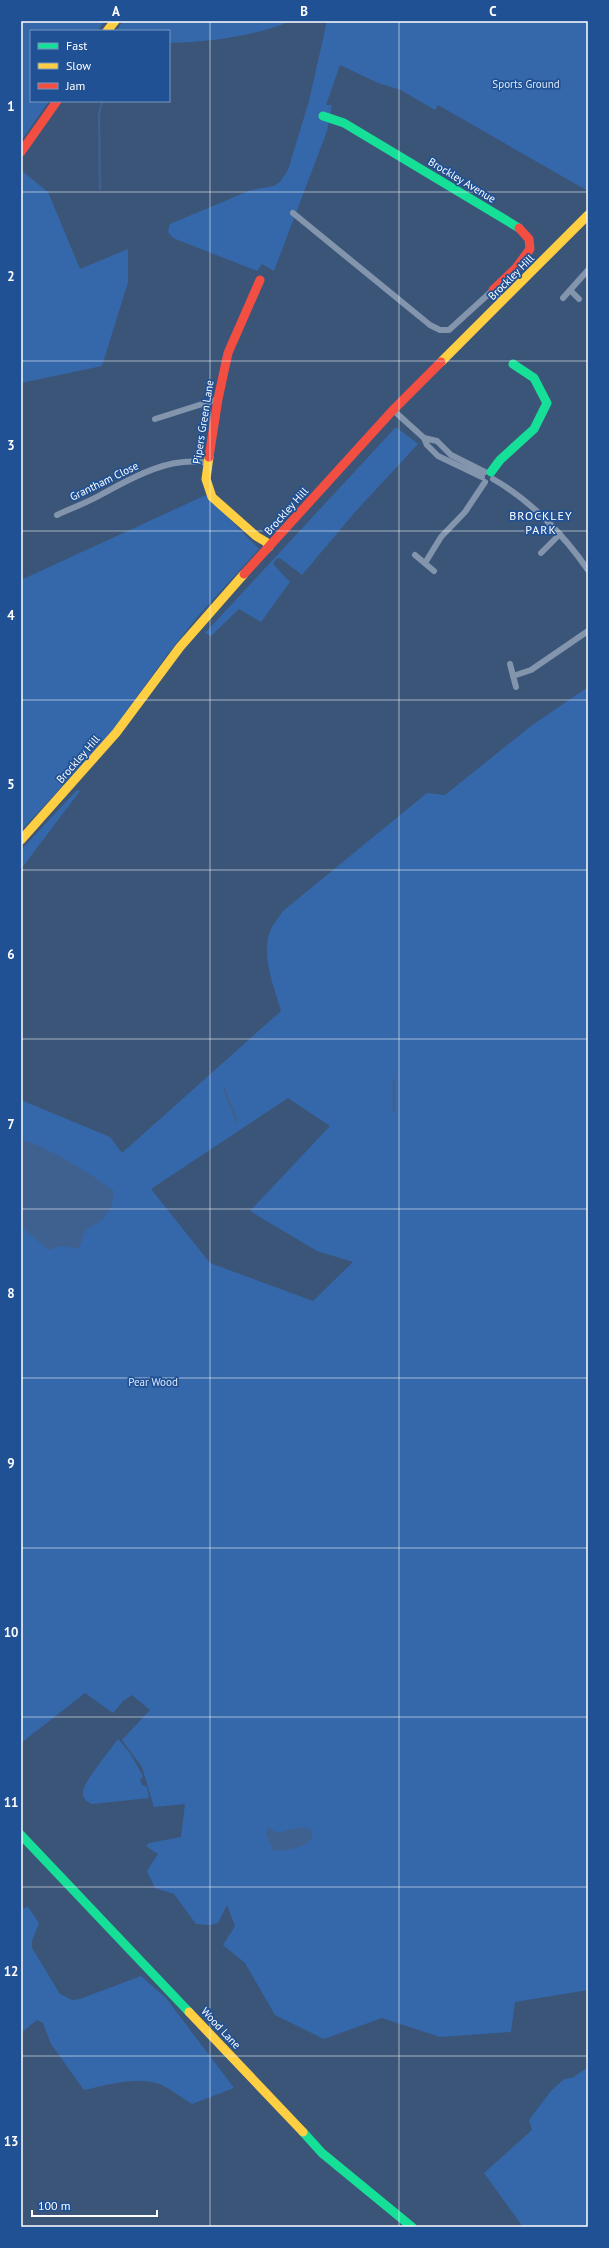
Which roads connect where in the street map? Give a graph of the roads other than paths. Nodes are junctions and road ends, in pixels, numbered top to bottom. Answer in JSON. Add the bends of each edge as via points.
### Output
{"nodes":[{"id":1,"x":115,"y":21,"type":"edge"},
{"id":2,"x":108,"y":30,"type":"edge"},
{"id":3,"x":56,"y":102,"type":"edge"},
{"id":4,"x":323,"y":116,"type":"dead end"},
{"id":5,"x":21,"y":152,"type":"edge"},
{"id":6,"x":293,"y":213,"type":"dead end"},
{"id":7,"x":588,"y":215,"type":"edge"},
{"id":8,"x":588,"y":270,"type":"edge"},
{"id":9,"x":260,"y":280,"type":"dead end"},
{"id":10,"x":493,"y":290,"type":"junction"},
{"id":11,"x":570,"y":290,"type":"junction"},
{"id":12,"x":563,"y":298,"type":"dead end"},
{"id":13,"x":579,"y":299,"type":"dead end"},
{"id":14,"x":503,"y":301,"type":"junction"},
{"id":15,"x":513,"y":364,"type":"dead end"},
{"id":16,"x":218,"y":399,"type":"junction"},
{"id":17,"x":393,"y":410,"type":"junction"},
{"id":18,"x":155,"y":419,"type":"dead end"},
{"id":19,"x":208,"y":463,"type":"junction"},
{"id":20,"x":487,"y":476,"type":"junction"},
{"id":21,"x":57,"y":515,"type":"dead end"},
{"id":22,"x":560,"y":534,"type":"junction"},
{"id":23,"x":269,"y":547,"type":"junction"},
{"id":24,"x":541,"y":553,"type":"dead end"},
{"id":25,"x":415,"y":555,"type":"dead end"},
{"id":26,"x":425,"y":563,"type":"junction"},
{"id":27,"x":587,"y":566,"type":"edge"},
{"id":28,"x":434,"y":571,"type":"dead end"},
{"id":29,"x":588,"y":631,"type":"edge"},
{"id":30,"x":510,"y":664,"type":"dead end"},
{"id":31,"x":513,"y":676,"type":"junction"},
{"id":32,"x":516,"y":687,"type":"dead end"},
{"id":33,"x":21,"y":840,"type":"edge"},
{"id":34,"x":21,"y":1835,"type":"edge"},
{"id":35,"x":412,"y":2227,"type":"edge"}],
"edges":[{"from":1,"to":2,"type":"main road"},
{"from":3,"to":5,"type":"main road"},
{"from":4,"to":10,"type":"main road","name":"Brockley Avenue","via":[[344,123],[519,228],[527,236],[531,244],[530,252]]},
{"from":6,"to":10,"type":"street","name":"Brockley Avenue","via":[[430,326],[440,330],[449,330]]},
{"from":7,"to":14,"type":"main road","name":"Brockley Hill"},
{"from":8,"to":11,"type":"street"},
{"from":9,"to":16,"type":"main road","name":"Pipers Green Lane","via":[[228,353]]},
{"from":10,"to":14,"type":"street"},
{"from":11,"to":12,"type":"street"},
{"from":11,"to":13,"type":"street"},
{"from":14,"to":17,"type":"main road","name":"Brockley Hill"},
{"from":15,"to":20,"type":"main road","via":[[534,378],[547,403],[532,431],[499,459]]},
{"from":16,"to":18,"type":"street"},
{"from":16,"to":19,"type":"main road","name":"Pipers Green Lane"},
{"from":17,"to":20,"type":"street","via":[[444,460]]},
{"from":17,"to":23,"type":"main road","name":"Brockley Hill"},
{"from":19,"to":21,"type":"street","name":"Grantham Close","via":[[180,463],[142,472],[103,494]]},
{"from":19,"to":23,"type":"main road","name":"Pipers Green Lane","via":[[206,480],[212,497]]},
{"from":20,"to":22,"type":"street","via":[[510,488]]},
{"from":20,"to":26,"type":"street","via":[[465,512],[441,537]]},
{"from":22,"to":24,"type":"street"},
{"from":22,"to":27,"type":"street"},
{"from":23,"to":33,"type":"main road","name":"Brockley Hill","via":[[180,647],[116,733]]},
{"from":25,"to":26,"type":"street"},
{"from":26,"to":28,"type":"street"},
{"from":29,"to":31,"type":"street","via":[[531,670]]},
{"from":30,"to":31,"type":"street"},
{"from":31,"to":32,"type":"street"},
{"from":34,"to":35,"type":"main road","name":"Wood Lane","via":[[322,2153]]}]}
